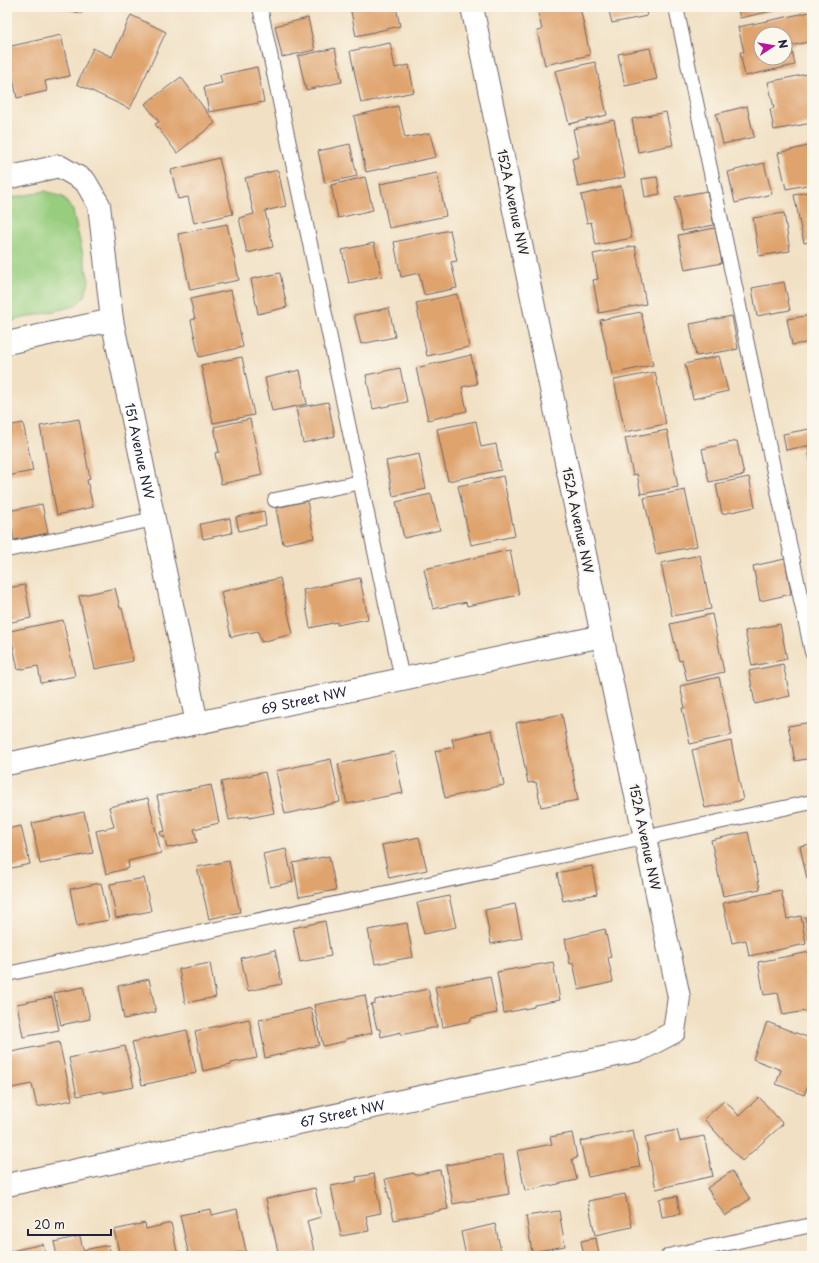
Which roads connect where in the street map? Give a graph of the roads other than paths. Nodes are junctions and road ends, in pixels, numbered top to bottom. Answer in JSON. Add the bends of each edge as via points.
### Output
{"nodes":[{"id":1,"x":260,"y":7,"type":"edge"},
{"id":2,"x":472,"y":7,"type":"edge"},
{"id":3,"x":676,"y":7,"type":"edge"},
{"id":4,"x":7,"y":178,"type":"edge"},
{"id":5,"x":112,"y":320,"type":"junction"},
{"id":6,"x":7,"y":343,"type":"edge"},
{"id":7,"x":361,"y":482,"type":"junction"},
{"id":8,"x":275,"y":500,"type":"dead end"},
{"id":9,"x":154,"y":519,"type":"junction"},
{"id":10,"x":7,"y":550,"type":"edge"},
{"id":11,"x":602,"y":636,"type":"junction"},
{"id":12,"x":812,"y":652,"type":"edge"},
{"id":13,"x":402,"y":679,"type":"junction"},
{"id":14,"x":197,"y":723,"type":"junction"},
{"id":15,"x":7,"y":764,"type":"edge"},
{"id":16,"x":812,"y":802,"type":"edge"},
{"id":17,"x":645,"y":838,"type":"junction"},
{"id":18,"x":7,"y":974,"type":"edge"},
{"id":19,"x":674,"y":1032,"type":"joint"},
{"id":20,"x":7,"y":1185,"type":"edge"},
{"id":21,"x":812,"y":1226,"type":"edge"},
{"id":22,"x":668,"y":1256,"type":"edge"}],
"edges":[{"from":1,"to":7,"type":"lane"},
{"from":2,"to":11,"type":"street","name":"152A Avenue NW"},
{"from":3,"to":12,"type":"lane"},
{"from":4,"to":5,"type":"street","name":"151 Avenue NW","via":[[59,166],[85,181],[99,205]]},
{"from":5,"to":6,"type":"street"},
{"from":5,"to":9,"type":"street","name":"151 Avenue NW"},
{"from":7,"to":8,"type":"lane"},
{"from":7,"to":13,"type":"lane"},
{"from":9,"to":10,"type":"lane"},
{"from":9,"to":14,"type":"street","name":"151 Avenue NW"},
{"from":11,"to":13,"type":"street","name":"69 Street NW"},
{"from":11,"to":17,"type":"street","name":"152A Avenue NW"},
{"from":13,"to":14,"type":"street","name":"69 Street NW"},
{"from":14,"to":15,"type":"street","name":"69 Street NW"},
{"from":16,"to":17,"type":"lane"},
{"from":17,"to":18,"type":"lane"},
{"from":17,"to":19,"type":"street","name":"152A Avenue NW","via":[[679,997]]},
{"from":19,"to":20,"type":"street","name":"67 Street NW","via":[[640,1050]]},
{"from":21,"to":22,"type":"lane"}]}
